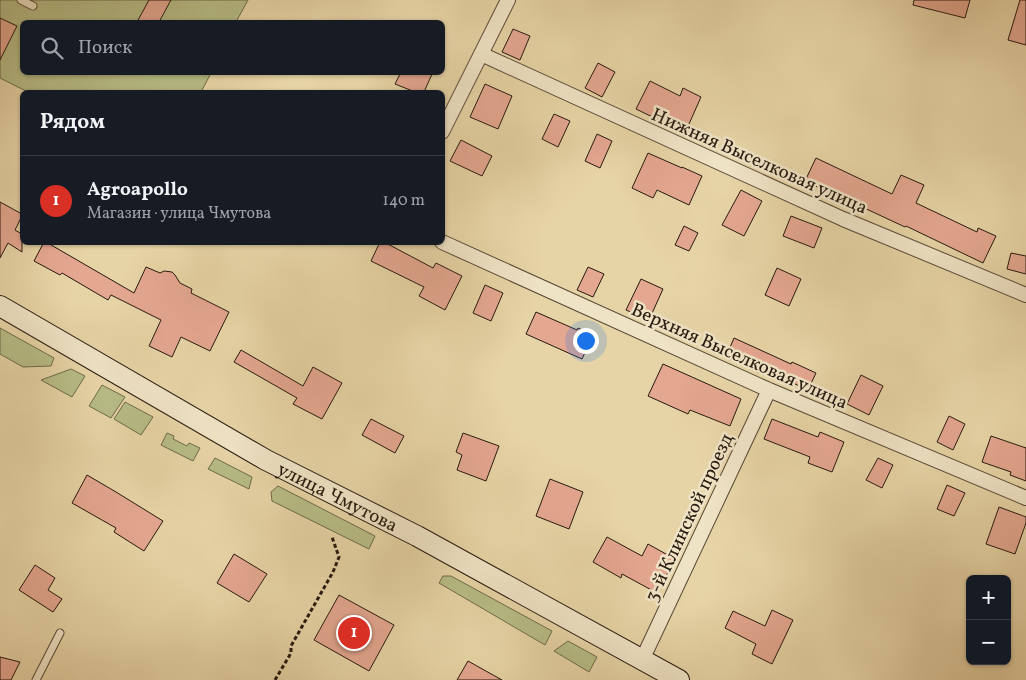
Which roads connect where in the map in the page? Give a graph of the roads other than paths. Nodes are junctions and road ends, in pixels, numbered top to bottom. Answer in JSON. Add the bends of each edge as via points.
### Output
{"nodes":[{"id":1,"x":21,"y":0,"type":"edge"},
{"id":2,"x":508,"y":0,"type":"edge"},
{"id":3,"x":33,"y":6,"type":"dead end"},
{"id":4,"x":481,"y":54,"type":"junction"},
{"id":5,"x":445,"y":126,"type":"edge"},
{"id":6,"x":445,"y":243,"type":"edge"},
{"id":7,"x":1026,"y":295,"type":"edge"},
{"id":8,"x":0,"y":306,"type":"edge"},
{"id":9,"x":769,"y":390,"type":"junction"},
{"id":10,"x":1026,"y":498,"type":"edge"},
{"id":11,"x":60,"y":634,"type":"dead end"},
{"id":12,"x":642,"y":660,"type":"junction"},
{"id":13,"x":36,"y":680,"type":"edge"},
{"id":14,"x":679,"y":680,"type":"edge"}],
"edges":[{"from":1,"to":3,"type":"lane"},
{"from":2,"to":4,"type":"street"},
{"from":4,"to":5,"type":"street"},
{"from":4,"to":7,"type":"street","name":"Нижняя Выселковая улица","via":[[843,219]]},
{"from":6,"to":9,"type":"street","name":"Верхняя Выселковая улица"},
{"from":8,"to":12,"type":"main road","name":"улица Чмутова","via":[[266,460],[417,536]]},
{"from":9,"to":10,"type":"street","name":"Верхняя Выселковая улица"},
{"from":9,"to":12,"type":"street","name":"3-й Клинской проезд"},
{"from":11,"to":13,"type":"lane"},
{"from":12,"to":14,"type":"main road","name":"улица Чмутова"}]}
